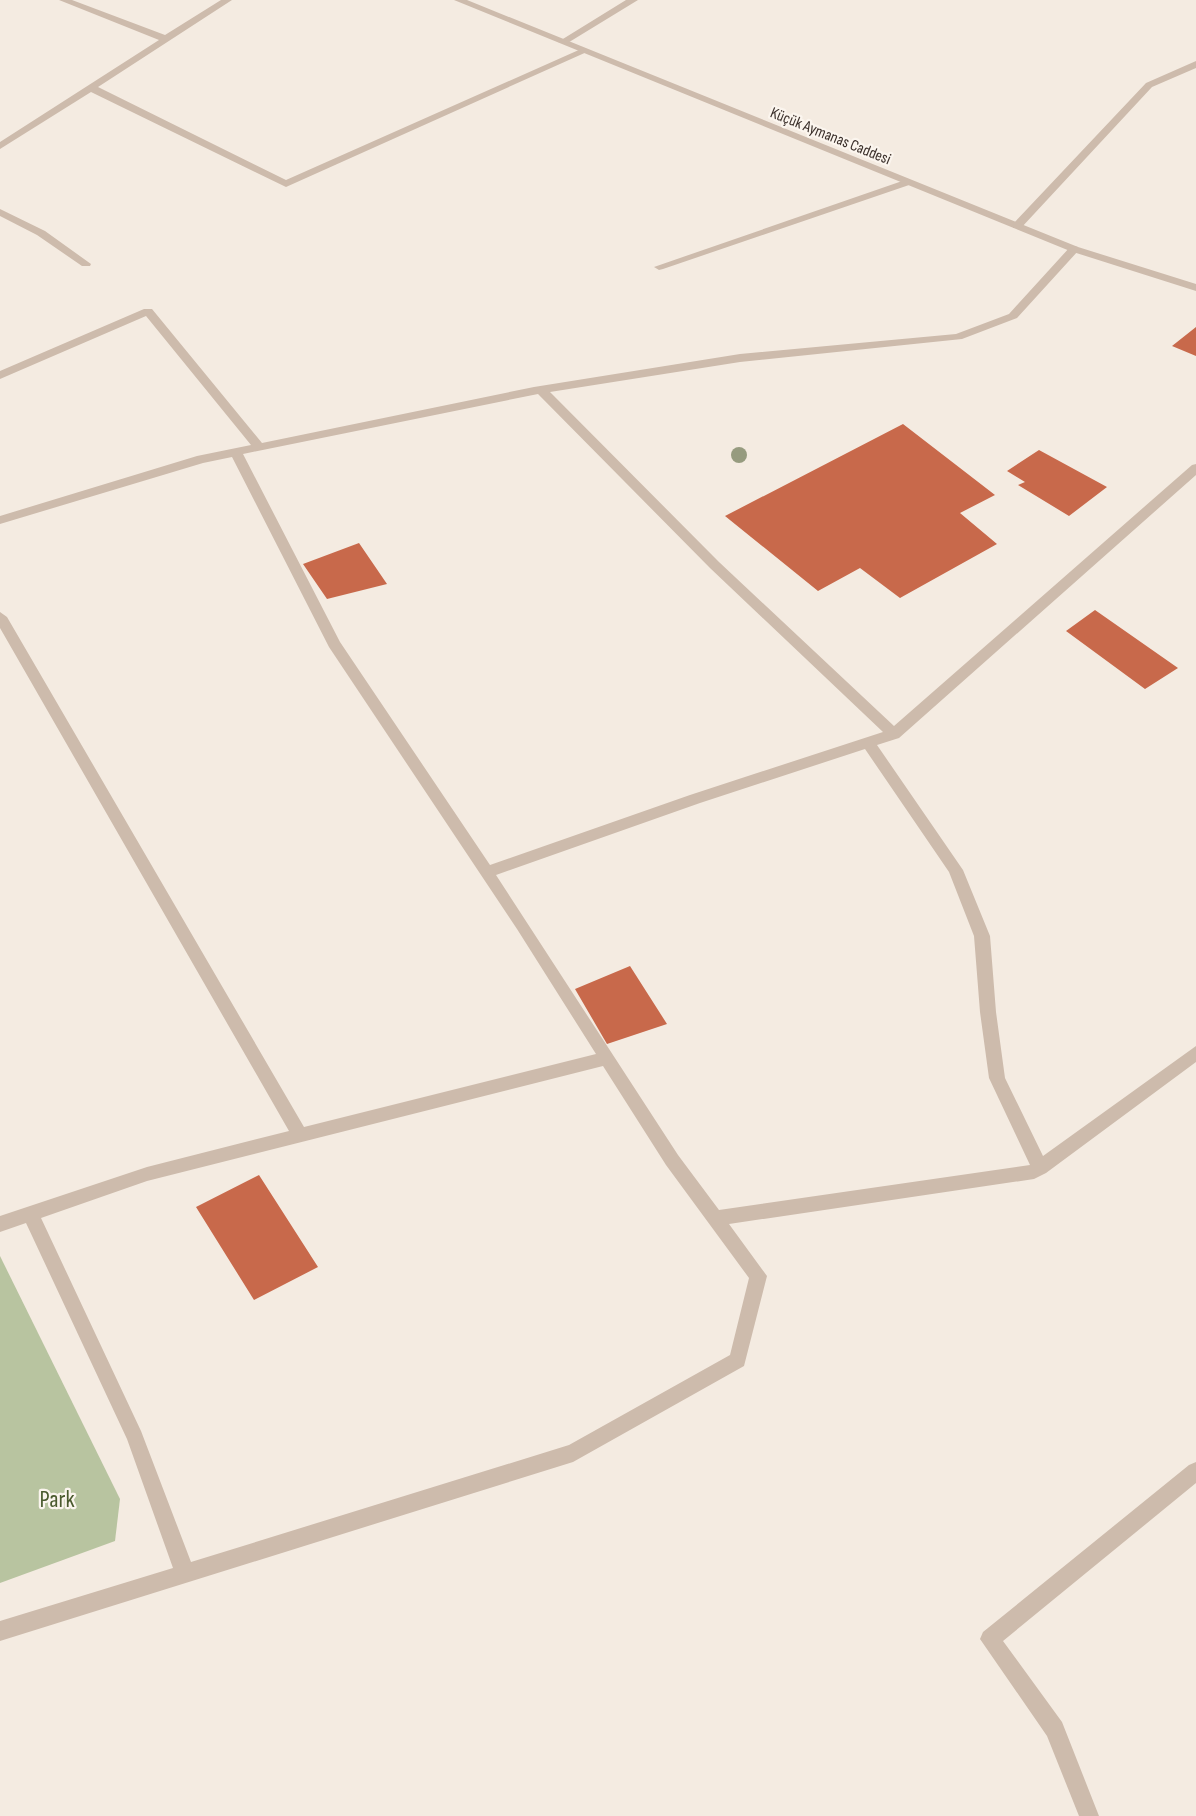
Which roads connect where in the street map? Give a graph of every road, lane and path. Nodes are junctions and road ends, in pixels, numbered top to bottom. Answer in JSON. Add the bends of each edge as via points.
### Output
{"nodes":[{"id":1,"x":64,"y":0,"type":"edge"},
{"id":2,"x":227,"y":0,"type":"edge"},
{"id":3,"x":459,"y":0,"type":"edge"},
{"id":4,"x":633,"y":0,"type":"edge"},
{"id":5,"x":166,"y":39,"type":"junction"},
{"id":6,"x":563,"y":42,"type":"junction"},
{"id":7,"x":584,"y":51,"type":"junction"},
{"id":8,"x":1196,"y":64,"type":"edge"},
{"id":9,"x":92,"y":88,"type":"junction"},
{"id":10,"x":0,"y":146,"type":"edge"},
{"id":11,"x":908,"y":182,"type":"junction"},
{"id":12,"x":0,"y":212,"type":"edge"},
{"id":13,"x":1017,"y":226,"type":"junction"},
{"id":14,"x":1074,"y":249,"type":"junction"},
{"id":15,"x":86,"y":264,"type":"dead end"},
{"id":16,"x":659,"y":267,"type":"dead end"},
{"id":17,"x":1196,"y":288,"type":"edge"},
{"id":18,"x":0,"y":375,"type":"edge"},
{"id":19,"x":541,"y":390,"type":"junction"},
{"id":20,"x":260,"y":447,"type":"junction"},
{"id":21,"x":236,"y":452,"type":"junction"},
{"id":22,"x":1196,"y":468,"type":"edge"},
{"id":23,"x":0,"y":520,"type":"edge"},
{"id":24,"x":0,"y":617,"type":"edge"},
{"id":25,"x":894,"y":734,"type":"junction"},
{"id":26,"x":868,"y":742,"type":"junction"},
{"id":27,"x":487,"y":873,"type":"junction"},
{"id":28,"x":1196,"y":1053,"type":"edge"},
{"id":29,"x":607,"y":1058,"type":"junction"},
{"id":30,"x":299,"y":1134,"type":"junction"},
{"id":31,"x":1040,"y":1168,"type":"junction"},
{"id":32,"x":30,"y":1214,"type":"junction"},
{"id":33,"x":717,"y":1218,"type":"junction"},
{"id":34,"x":0,"y":1224,"type":"edge"},
{"id":35,"x":1196,"y":1471,"type":"edge"},
{"id":36,"x":185,"y":1573,"type":"junction"},
{"id":37,"x":0,"y":1631,"type":"edge"},
{"id":38,"x":1089,"y":1816,"type":"edge"}],
"edges":[{"from":1,"to":5,"type":"street"},
{"from":2,"to":5,"type":"street"},
{"from":3,"to":6,"type":"street","name":"Küçük Aymanas Caddesi"},
{"from":4,"to":6,"type":"street"},
{"from":5,"to":9,"type":"street"},
{"from":6,"to":7,"type":"street","name":"Küçük Aymanas Caddesi"},
{"from":7,"to":9,"type":"street","via":[[286,184]]},
{"from":7,"to":11,"type":"street","name":"Küçük Aymanas Caddesi"},
{"from":8,"to":13,"type":"street","via":[[1149,85]]},
{"from":9,"to":10,"type":"street"},
{"from":11,"to":13,"type":"street","name":"Küçük Aymanas Caddesi"},
{"from":11,"to":16,"type":"street"},
{"from":12,"to":15,"type":"street"},
{"from":13,"to":14,"type":"street","name":"Küçük Aymanas Caddesi"},
{"from":14,"to":17,"type":"street","name":"Küçük Aymanas Caddesi"},
{"from":14,"to":19,"type":"street","via":[[1013,316],[958,337],[740,358]]},
{"from":18,"to":20,"type":"street","via":[[148,311]]},
{"from":19,"to":20,"type":"street"},
{"from":19,"to":25,"type":"street","via":[[621,475]]},
{"from":20,"to":21,"type":"street"},
{"from":21,"to":23,"type":"street"},
{"from":21,"to":27,"type":"street","via":[[334,644]]},
{"from":22,"to":25,"type":"street"},
{"from":24,"to":30,"type":"street"},
{"from":25,"to":26,"type":"street"},
{"from":26,"to":27,"type":"street"},
{"from":26,"to":31,"type":"street","via":[[956,870],[982,936],[997,1078]]},
{"from":27,"to":29,"type":"street"},
{"from":28,"to":31,"type":"street"},
{"from":29,"to":30,"type":"street"},
{"from":29,"to":33,"type":"street","via":[[672,1160]]},
{"from":30,"to":32,"type":"street","via":[[147,1174]]},
{"from":31,"to":33,"type":"street","via":[[1034,1172]]},
{"from":32,"to":34,"type":"street"},
{"from":32,"to":36,"type":"street","via":[[135,1437]]},
{"from":33,"to":36,"type":"street","via":[[758,1276],[738,1359],[573,1453]]},
{"from":35,"to":38,"type":"street","via":[[990,1639],[1055,1729]]},
{"from":36,"to":37,"type":"street"}]}
